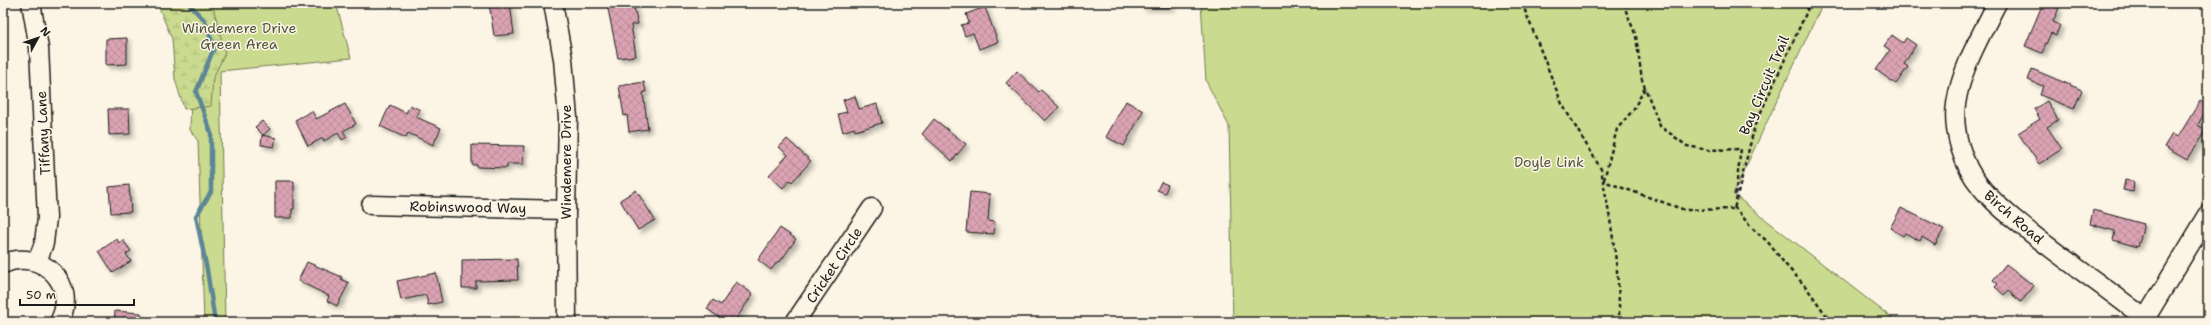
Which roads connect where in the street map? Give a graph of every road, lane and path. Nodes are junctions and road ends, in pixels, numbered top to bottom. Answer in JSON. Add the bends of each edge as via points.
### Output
{"nodes":[{"id":1,"x":31,"y":3,"type":"edge"},
{"id":2,"x":553,"y":3,"type":"edge"},
{"id":3,"x":1522,"y":3,"type":"edge"},
{"id":4,"x":1626,"y":3,"type":"edge"},
{"id":5,"x":1808,"y":3,"type":"edge"},
{"id":6,"x":1996,"y":3,"type":"edge"},
{"id":7,"x":1645,"y":88,"type":"junction"},
{"id":8,"x":1603,"y":181,"type":"junction"},
{"id":9,"x":371,"y":205,"type":"dead end"},
{"id":10,"x":872,"y":208,"type":"dead end"},
{"id":11,"x":1734,"y":209,"type":"junction"},
{"id":12,"x":566,"y":210,"type":"junction"},
{"id":13,"x":2208,"y":215,"type":"edge"},
{"id":14,"x":38,"y":262,"type":"junction"},
{"id":15,"x":3,"y":264,"type":"edge"},
{"id":16,"x":2147,"y":320,"type":"edge"},
{"id":17,"x":59,"y":322,"type":"edge"},
{"id":18,"x":567,"y":322,"type":"edge"},
{"id":19,"x":795,"y":322,"type":"edge"},
{"id":20,"x":1619,"y":322,"type":"edge"},
{"id":21,"x":1831,"y":322,"type":"edge"}],
"edges":[{"from":1,"to":14,"type":"street","name":"Tiffany Lane","via":[[39,48],[47,218],[44,243]]},
{"from":2,"to":12,"type":"street","name":"Windemere Drive","via":[[563,59],[568,118]]},
{"from":3,"to":8,"type":"path","via":[[1562,104],[1601,169]]},
{"from":4,"to":7,"type":"path","via":[[1626,11],[1636,36]]},
{"from":5,"to":11,"type":"path","name":"Bay Circuit Trail","via":[[1807,11],[1755,125]]},
{"from":6,"to":16,"type":"street","name":"Birch Road","via":[[1964,75],[1956,104],[1957,132],[1970,169],[1979,185],[1998,205],[2050,248]]},
{"from":7,"to":8,"type":"path","via":[[1633,110],[1617,129]]},
{"from":7,"to":11,"type":"path","via":[[1660,126],[1687,146],[1708,150],[1742,149]]},
{"from":8,"to":11,"type":"path","via":[[1685,210]]},
{"from":8,"to":20,"type":"path","via":[[1613,234]]},
{"from":9,"to":12,"type":"street","name":"Robinswood Way"},
{"from":10,"to":19,"type":"street","name":"Cricket Circle"},
{"from":11,"to":21,"type":"path","via":[[1767,241],[1806,287]]},
{"from":12,"to":18,"type":"street","name":"Windemere Drive"},
{"from":13,"to":16,"type":"street"},
{"from":14,"to":15,"type":"street","via":[[20,259]]},
{"from":14,"to":17,"type":"street","via":[[52,271],[62,286],[65,303]]}]}
